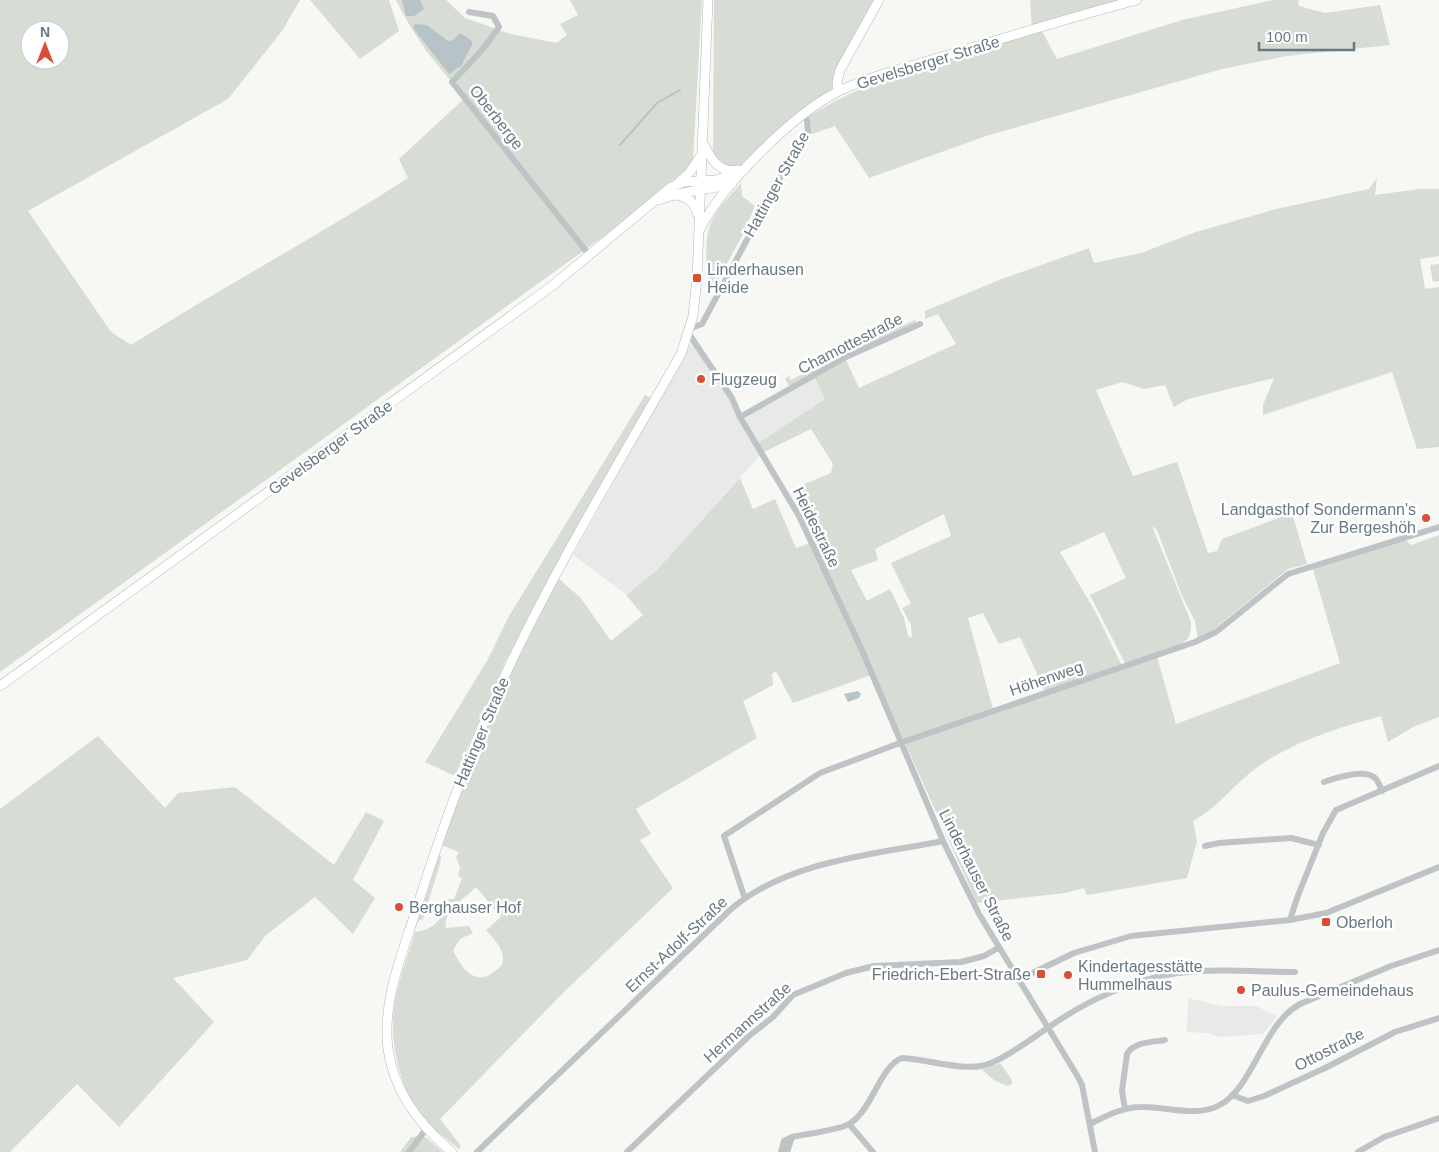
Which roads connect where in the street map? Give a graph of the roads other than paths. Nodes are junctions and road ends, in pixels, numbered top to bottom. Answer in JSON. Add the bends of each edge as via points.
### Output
{"nodes":[{"id":1,"x":708,"y":0,"type":"edge"},
{"id":2,"x":879,"y":0,"type":"edge"},
{"id":3,"x":1137,"y":0,"type":"edge"},
{"id":4,"x":469,"y":12,"type":"dead end"},
{"id":5,"x":838,"y":92,"type":"junction"},
{"id":6,"x":803,"y":114,"type":"junction"},
{"id":7,"x":702,"y":147,"type":"junction"},
{"id":8,"x":747,"y":167,"type":"junction"},
{"id":9,"x":676,"y":184,"type":"junction"},
{"id":10,"x":732,"y":184,"type":"junction"},
{"id":11,"x":701,"y":186,"type":"junction"},
{"id":12,"x":672,"y":195,"type":"junction"},
{"id":13,"x":656,"y":202,"type":"junction"},
{"id":14,"x":699,"y":219,"type":"junction"},
{"id":15,"x":699,"y":232,"type":"junction"},
{"id":16,"x":590,"y":256,"type":"junction"},
{"id":17,"x":920,"y":324,"type":"dead end"},
{"id":18,"x":690,"y":331,"type":"junction"},
{"id":19,"x":740,"y":417,"type":"junction"},
{"id":20,"x":1439,"y":527,"type":"edge"},
{"id":21,"x":0,"y":686,"type":"edge"},
{"id":22,"x":900,"y":743,"type":"junction"},
{"id":23,"x":1439,"y":766,"type":"edge"},
{"id":24,"x":1324,"y":782,"type":"dead end"},
{"id":25,"x":1382,"y":791,"type":"junction"},
{"id":26,"x":942,"y":841,"type":"junction"},
{"id":27,"x":1205,"y":846,"type":"dead end"},
{"id":28,"x":1318,"y":846,"type":"junction"},
{"id":29,"x":1439,"y":868,"type":"edge"},
{"id":30,"x":745,"y":899,"type":"junction"},
{"id":31,"x":1290,"y":920,"type":"junction"},
{"id":32,"x":998,"y":948,"type":"junction"},
{"id":33,"x":1439,"y":950,"type":"edge"},
{"id":34,"x":1295,"y":972,"type":"dead end"},
{"id":35,"x":1018,"y":980,"type":"junction"},
{"id":36,"x":1439,"y":1018,"type":"edge"},
{"id":37,"x":1048,"y":1028,"type":"junction"},
{"id":38,"x":1164,"y":1040,"type":"dead end"},
{"id":39,"x":1232,"y":1095,"type":"junction"},
{"id":40,"x":1125,"y":1109,"type":"junction"},
{"id":41,"x":1439,"y":1118,"type":"edge"},
{"id":42,"x":849,"y":1124,"type":"junction"},
{"id":43,"x":1090,"y":1124,"type":"junction"},
{"id":44,"x":426,"y":1129,"type":"junction"},
{"id":45,"x":792,"y":1138,"type":"junction"},
{"id":46,"x":409,"y":1152,"type":"edge"},
{"id":47,"x":452,"y":1152,"type":"edge"},
{"id":48,"x":477,"y":1152,"type":"edge"},
{"id":49,"x":627,"y":1152,"type":"edge"},
{"id":50,"x":781,"y":1152,"type":"edge"},
{"id":51,"x":787,"y":1152,"type":"edge"},
{"id":52,"x":873,"y":1152,"type":"edge"},
{"id":53,"x":1095,"y":1152,"type":"edge"},
{"id":54,"x":1358,"y":1152,"type":"edge"}],
"edges":[{"from":1,"to":7,"type":"main road","name":"Hattinger Straße"},
{"from":2,"to":5,"type":"main road","via":[[840,70]]},
{"from":3,"to":5,"type":"main road","name":"Gevelsberger Straße","via":[[887,74]]},
{"from":4,"to":16,"type":"street","name":"Oberberge","via":[[493,16],[499,27],[452,82]]},
{"from":5,"to":6,"type":"main road","name":"Gevelsberger Straße"},
{"from":6,"to":8,"type":"main road","name":"Gevelsberger Straße"},
{"from":6,"to":18,"type":"street","name":"Hattinger Straße","via":[[808,132],[770,195],[702,324]]},
{"from":7,"to":8,"type":"main road","name":"Hattinger Straße","via":[[720,168],[732,171]]},
{"from":7,"to":9,"type":"main road","via":[[696,165]]},
{"from":7,"to":11,"type":"main road","name":"Hattinger Straße"},
{"from":8,"to":10,"type":"main road","name":"Gevelsberger Straße"},
{"from":8,"to":11,"type":"main road","name":"Gevelsberger Straße"},
{"from":9,"to":11,"type":"main road","name":"Gevelsberger Straße"},
{"from":9,"to":13,"type":"main road","name":"Gevelsberger Straße"},
{"from":10,"to":11,"type":"main road","name":"Gevelsberger Straße"},
{"from":10,"to":15,"type":"main road","name":"Gevelsberger Straße","via":[[708,214]]},
{"from":11,"to":12,"type":"main road","name":"Gevelsberger Straße"},
{"from":11,"to":14,"type":"main road","name":"Hattinger Straße"},
{"from":12,"to":13,"type":"main road","name":"Gevelsberger Straße"},
{"from":12,"to":14,"type":"main road","via":[[688,198]]},
{"from":13,"to":16,"type":"main road","name":"Gevelsberger Straße"},
{"from":14,"to":15,"type":"main road","name":"Hattinger Straße"},
{"from":15,"to":18,"type":"main road","name":"Hattinger Straße"},
{"from":16,"to":21,"type":"main road","name":"Gevelsberger Straße"},
{"from":17,"to":19,"type":"street","name":"Chamottestraße","via":[[848,356]]},
{"from":18,"to":19,"type":"street","name":"Heidestraße","via":[[732,398]]},
{"from":18,"to":44,"type":"main road","name":"Hattinger Straße","via":[[681,354],[508,668],[465,766],[425,880],[391,993],[387,1022],[388,1049],[394,1074],[402,1093]]},
{"from":19,"to":22,"type":"street","name":"Heidestraße","via":[[800,516],[861,648]]},
{"from":20,"to":22,"type":"street","name":"Höhenweg","via":[[1288,574],[1216,632],[1195,642]]},
{"from":22,"to":26,"type":"street","name":"Linderhauser Straße"},
{"from":22,"to":30,"type":"street","name":"Höhenweg","via":[[820,773],[724,836]]},
{"from":23,"to":25,"type":"street"},
{"from":24,"to":25,"type":"street","via":[[1344,776],[1370,775],[1376,778]]},
{"from":25,"to":28,"type":"street","via":[[1336,810]]},
{"from":26,"to":30,"type":"street","name":"Ernst-Adolf-Straße","via":[[820,866],[783,879]]},
{"from":26,"to":32,"type":"street","name":"Linderhauser Straße"},
{"from":27,"to":28,"type":"street","via":[[1291,838]]},
{"from":28,"to":31,"type":"street"},
{"from":29,"to":31,"type":"street","via":[[1350,906]]},
{"from":30,"to":48,"type":"street","name":"Ernst-Adolf-Straße","via":[[728,911]]},
{"from":31,"to":35,"type":"street","via":[[1131,936],[1074,953]]},
{"from":32,"to":35,"type":"street","name":"Linderhauser Straße"},
{"from":32,"to":49,"type":"street","name":"Hermannstraße","via":[[984,956],[960,962],[874,966],[840,975],[793,995]]},
{"from":33,"to":39,"type":"street","via":[[1391,966],[1289,1011]]},
{"from":34,"to":37,"type":"street","via":[[1231,970],[1159,976],[1104,996]]},
{"from":35,"to":37,"type":"street","name":"Linderhauser Straße"},
{"from":36,"to":39,"type":"street","name":"Ottostraße","via":[[1395,1032],[1264,1096],[1248,1101]]},
{"from":37,"to":42,"type":"street","via":[[982,1066],[915,1058],[896,1060],[867,1104]]},
{"from":37,"to":43,"type":"street","name":"Linderhauser Straße","via":[[1082,1085]]},
{"from":38,"to":40,"type":"street","via":[[1142,1044],[1127,1054],[1122,1090]]},
{"from":39,"to":40,"type":"street","via":[[1220,1106],[1203,1110]]},
{"from":40,"to":43,"type":"street"},
{"from":41,"to":54,"type":"street","via":[[1384,1137]]},
{"from":42,"to":45,"type":"street"},
{"from":42,"to":52,"type":"street"},
{"from":43,"to":53,"type":"street","name":"Linderhauser Straße"},
{"from":44,"to":46,"type":"street"},
{"from":44,"to":47,"type":"main road","name":"Hattinger Straße"},
{"from":45,"to":50,"type":"street","via":[[784,1141]]},
{"from":45,"to":51,"type":"street"}]}
